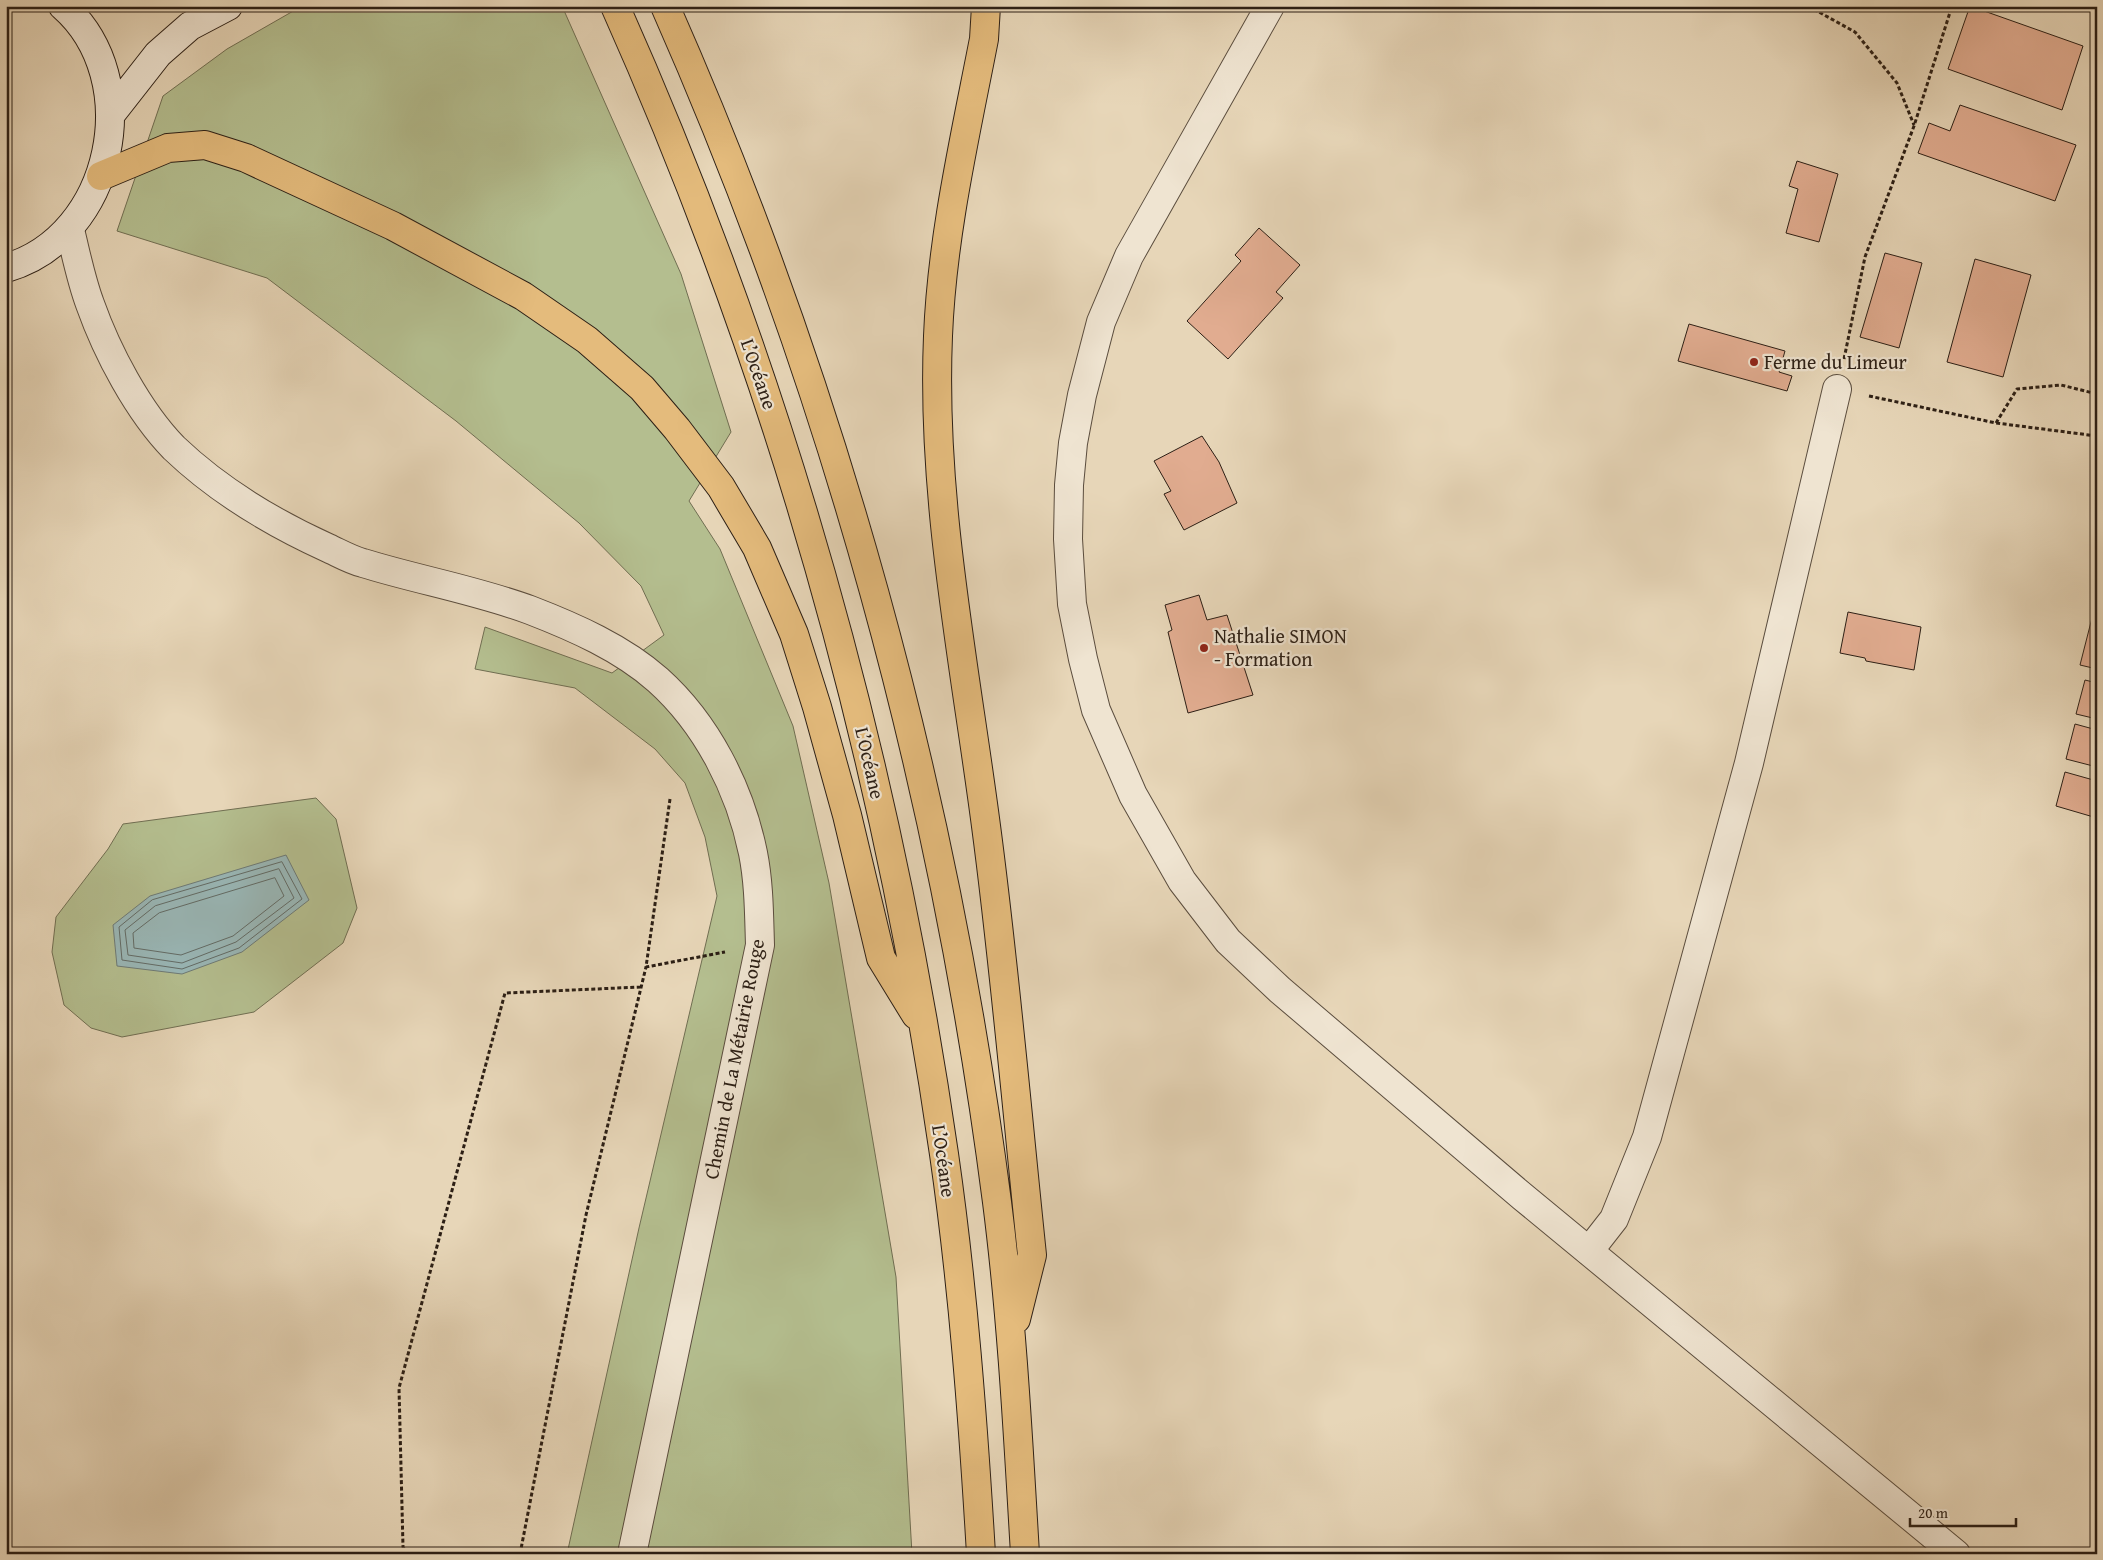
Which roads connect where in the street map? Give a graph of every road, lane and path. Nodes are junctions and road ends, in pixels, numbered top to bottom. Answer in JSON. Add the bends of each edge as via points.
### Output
{"nodes":[{"id":1,"x":63,"y":6,"type":"edge"},
{"id":2,"x":228,"y":6,"type":"edge"},
{"id":3,"x":616,"y":6,"type":"edge"},
{"id":4,"x":665,"y":6,"type":"edge"},
{"id":5,"x":986,"y":6,"type":"edge"},
{"id":6,"x":1270,"y":6,"type":"edge"},
{"id":7,"x":1808,"y":6,"type":"edge"},
{"id":8,"x":1952,"y":6,"type":"edge"},
{"id":9,"x":112,"y":114,"type":"junction"},
{"id":10,"x":1914,"y":126,"type":"junction"},
{"id":11,"x":100,"y":176,"type":"junction"},
{"id":12,"x":70,"y":230,"type":"junction"},
{"id":13,"x":6,"y":268,"type":"edge"},
{"id":14,"x":1837,"y":389,"type":"junction"},
{"id":15,"x":2097,"y":394,"type":"edge"},
{"id":16,"x":1996,"y":422,"type":"junction"},
{"id":17,"x":2097,"y":436,"type":"edge"},
{"id":18,"x":670,"y":798,"type":"dead end"},
{"id":19,"x":760,"y":945,"type":"junction"},
{"id":20,"x":646,"y":967,"type":"junction"},
{"id":21,"x":641,"y":987,"type":"junction"},
{"id":22,"x":925,"y":1029,"type":"junction"},
{"id":23,"x":1589,"y":1251,"type":"junction"},
{"id":24,"x":1012,"y":1335,"type":"junction"},
{"id":25,"x":408,"y":1554,"type":"edge"},
{"id":26,"x":520,"y":1554,"type":"edge"},
{"id":27,"x":632,"y":1554,"type":"edge"},
{"id":28,"x":980,"y":1554,"type":"edge"},
{"id":29,"x":1025,"y":1554,"type":"edge"},
{"id":30,"x":1956,"y":1554,"type":"edge"}],
"edges":[{"from":1,"to":9,"type":"street","via":[[92,44],[106,78]]},
{"from":2,"to":9,"type":"street","via":[[190,26],[158,54]]},
{"from":3,"to":22,"type":"highway","name":"L’Océane","via":[[691,186],[780,434],[852,687],[881,808]]},
{"from":4,"to":24,"type":"highway","via":[[702,89],[780,294],[844,487],[888,645],[946,887],[997,1201]]},
{"from":5,"to":24,"type":"highway","via":[[984,38],[946,246],[938,336],[938,392],[947,538],[986,829],[1032,1255]]},
{"from":6,"to":23,"type":"street","via":[[1129,256],[1101,322],[1082,395],[1073,443],[1068,539],[1072,604],[1096,710],[1134,795],[1182,881],[1228,941],[1280,990]]},
{"from":7,"to":10,"type":"path","via":[[1855,32],[1897,84]]},
{"from":8,"to":10,"type":"path"},
{"from":9,"to":11,"type":"street","via":[[109,147]]},
{"from":10,"to":14,"type":"path","via":[[1865,257]]},
{"from":11,"to":12,"type":"street"},
{"from":11,"to":22,"type":"highway","via":[[168,148],[205,145],[246,158],[393,226],[523,296],[587,340],[642,388],[721,487],[758,548],[794,634],[817,707],[881,958]]},
{"from":12,"to":13,"type":"street","via":[[34,256]]},
{"from":12,"to":19,"type":"street","name":"Chemin de La Métairie Rouge","via":[[88,300],[119,368],[142,407],[173,447],[221,488],[293,532],[360,563],[528,610],[580,631],[625,656],[658,680],[685,709],[732,783],[753,855]]},
{"from":14,"to":16,"type":"path"},
{"from":14,"to":23,"type":"street","via":[[1749,762],[1647,1137],[1614,1219]]},
{"from":15,"to":16,"type":"path","via":[[2061,385],[2017,389]]},
{"from":16,"to":17,"type":"path"},
{"from":18,"to":20,"type":"path"},
{"from":19,"to":20,"type":"path"},
{"from":19,"to":27,"type":"street","name":"Chemin de La Métairie Rouge"},
{"from":20,"to":21,"type":"path"},
{"from":21,"to":25,"type":"path","via":[[505,993],[399,1388],[403,1547]]},
{"from":21,"to":26,"type":"path","via":[[586,1215]]},
{"from":22,"to":28,"type":"highway","name":"L’Océane","via":[[960,1284],[972,1408]]},
{"from":23,"to":30,"type":"street"},
{"from":24,"to":29,"type":"highway"}]}
